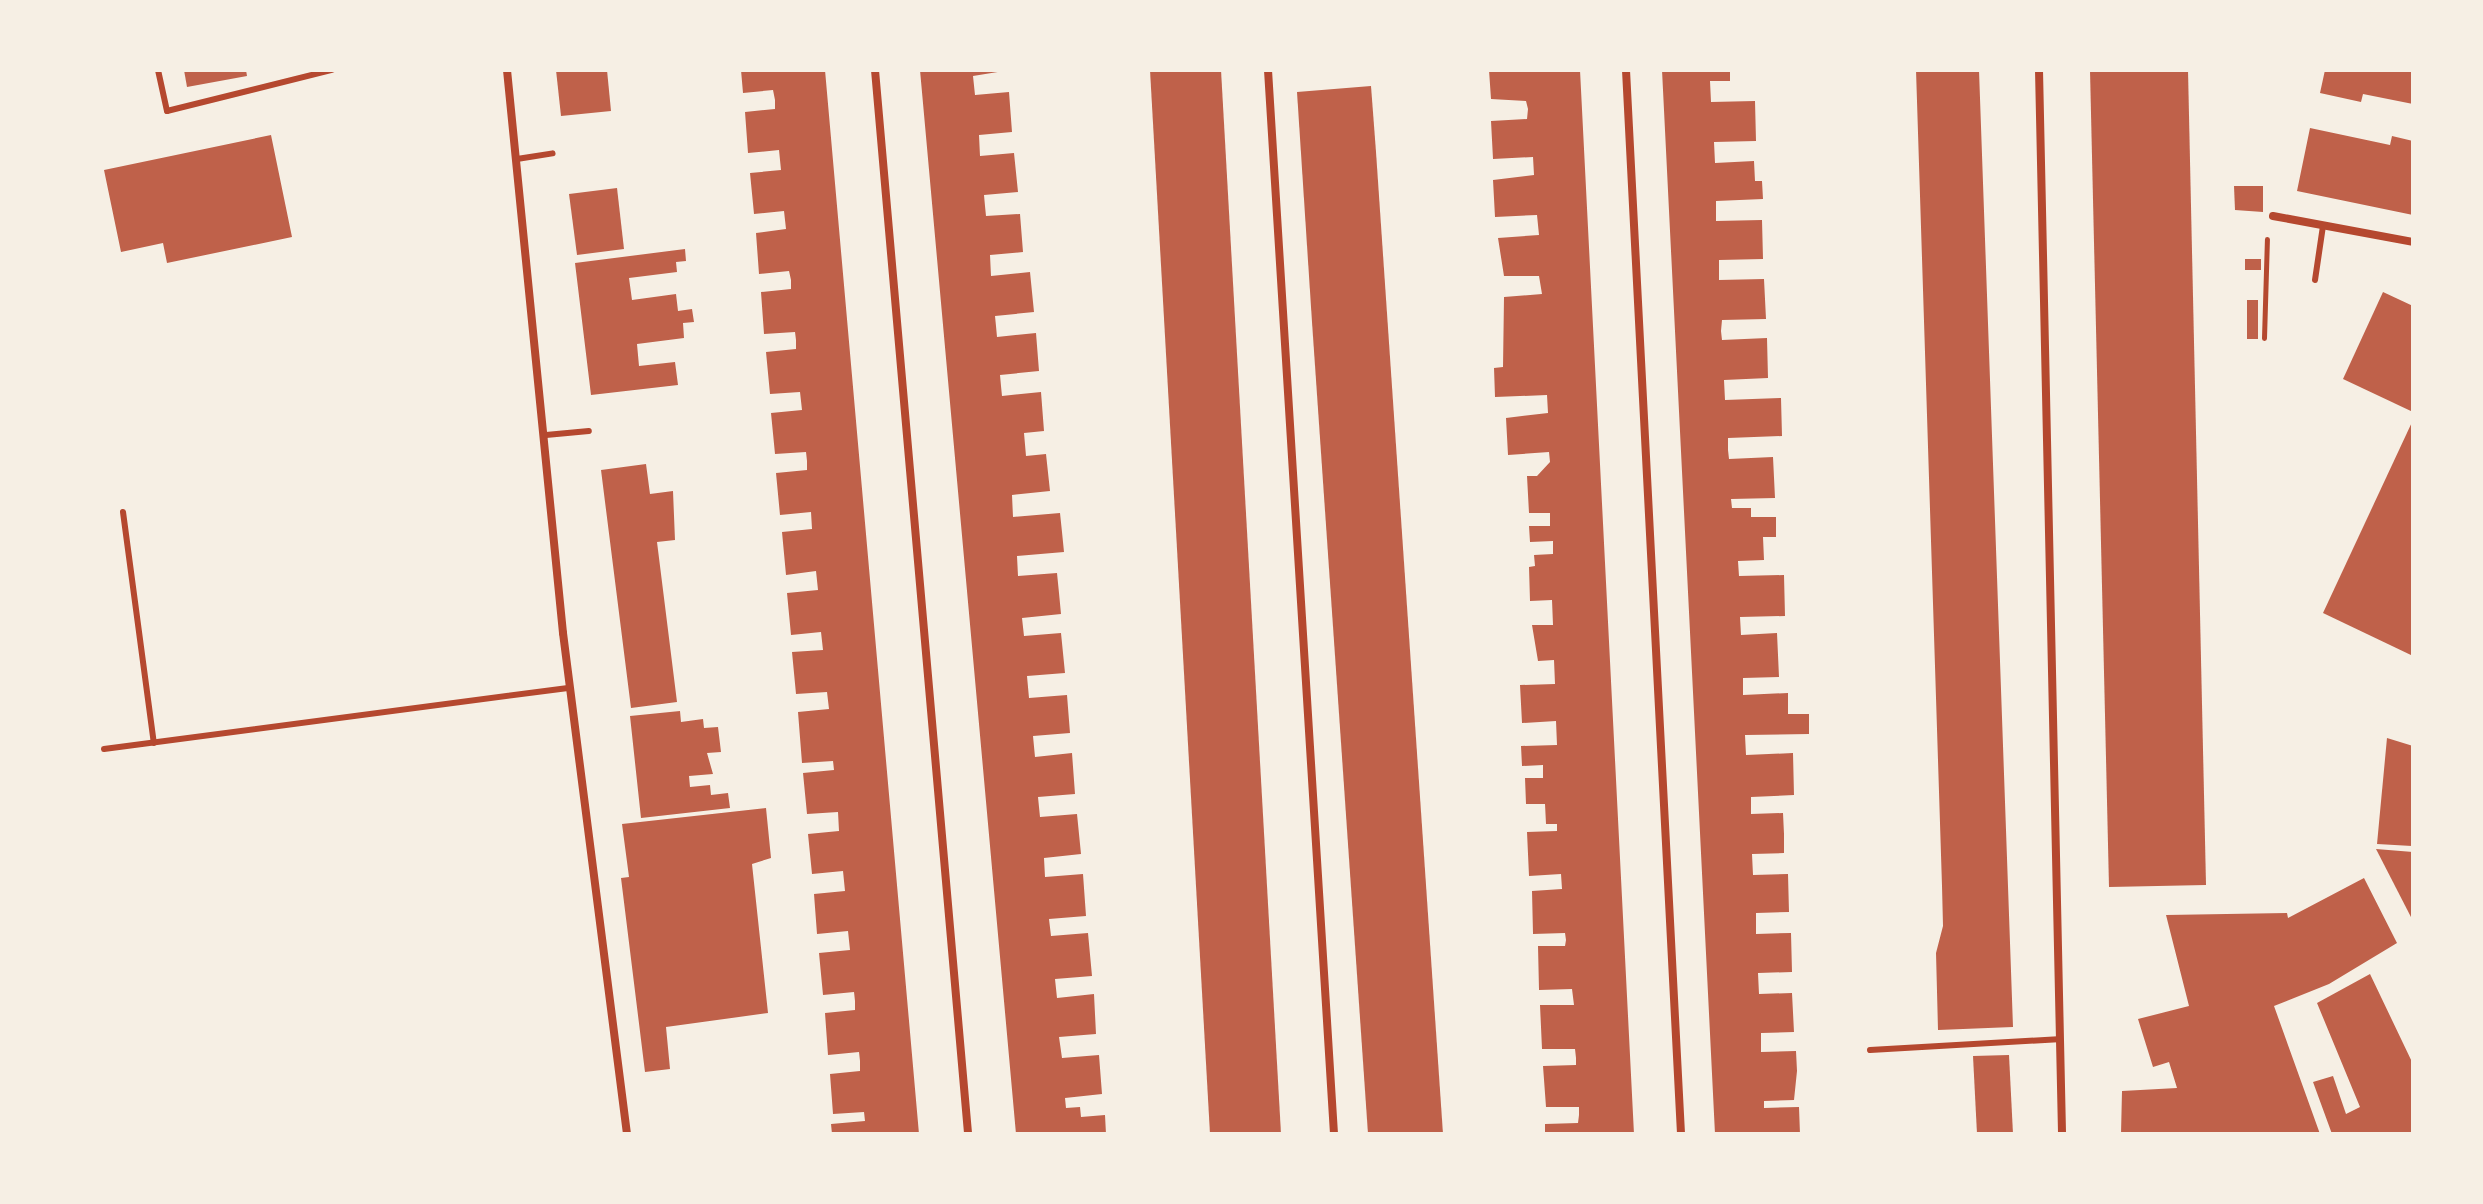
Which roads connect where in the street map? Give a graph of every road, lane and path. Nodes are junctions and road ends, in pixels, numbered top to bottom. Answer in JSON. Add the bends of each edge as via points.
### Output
{"nodes":[{"id":1,"x":158,"y":70,"type":"edge"},
{"id":2,"x":332,"y":70,"type":"edge"},
{"id":3,"x":507,"y":70,"type":"edge"},
{"id":4,"x":875,"y":70,"type":"edge"},
{"id":5,"x":1268,"y":70,"type":"edge"},
{"id":6,"x":1626,"y":70,"type":"edge"},
{"id":7,"x":2039,"y":70,"type":"edge"},
{"id":8,"x":553,"y":153,"type":"dead end"},
{"id":9,"x":517,"y":159,"type":"junction"},
{"id":10,"x":2273,"y":216,"type":"joint"},
{"id":11,"x":2323,"y":226,"type":"junction"},
{"id":12,"x":2413,"y":242,"type":"edge"},
{"id":13,"x":2315,"y":280,"type":"dead end"},
{"id":14,"x":2264,"y":338,"type":"dead end"},
{"id":15,"x":589,"y":431,"type":"dead end"},
{"id":16,"x":546,"y":435,"type":"junction"},
{"id":17,"x":123,"y":512,"type":"dead end"},
{"id":18,"x":570,"y":688,"type":"junction"},
{"id":19,"x":154,"y":743,"type":"junction"},
{"id":20,"x":104,"y":749,"type":"dead end"},
{"id":21,"x":2058,"y":1039,"type":"junction"},
{"id":22,"x":1870,"y":1050,"type":"dead end"},
{"id":23,"x":627,"y":1134,"type":"edge"},
{"id":24,"x":968,"y":1134,"type":"edge"},
{"id":25,"x":1334,"y":1134,"type":"edge"},
{"id":26,"x":1681,"y":1134,"type":"edge"},
{"id":27,"x":2062,"y":1134,"type":"edge"}],
"edges":[{"from":1,"to":2,"type":"lane","via":[[167,111]]},
{"from":3,"to":9,"type":"street"},
{"from":4,"to":24,"type":"street"},
{"from":5,"to":25,"type":"street"},
{"from":6,"to":26,"type":"street"},
{"from":7,"to":21,"type":"street"},
{"from":8,"to":9,"type":"lane"},
{"from":9,"to":16,"type":"street"},
{"from":10,"to":11,"type":"street"},
{"from":10,"to":14,"type":"path","via":[[2266,241]]},
{"from":11,"to":12,"type":"street"},
{"from":11,"to":13,"type":"lane"},
{"from":15,"to":16,"type":"lane"},
{"from":16,"to":18,"type":"street"},
{"from":17,"to":19,"type":"lane"},
{"from":18,"to":19,"type":"lane"},
{"from":18,"to":23,"type":"street"},
{"from":19,"to":20,"type":"lane"},
{"from":21,"to":22,"type":"lane"},
{"from":21,"to":27,"type":"street"}]}
